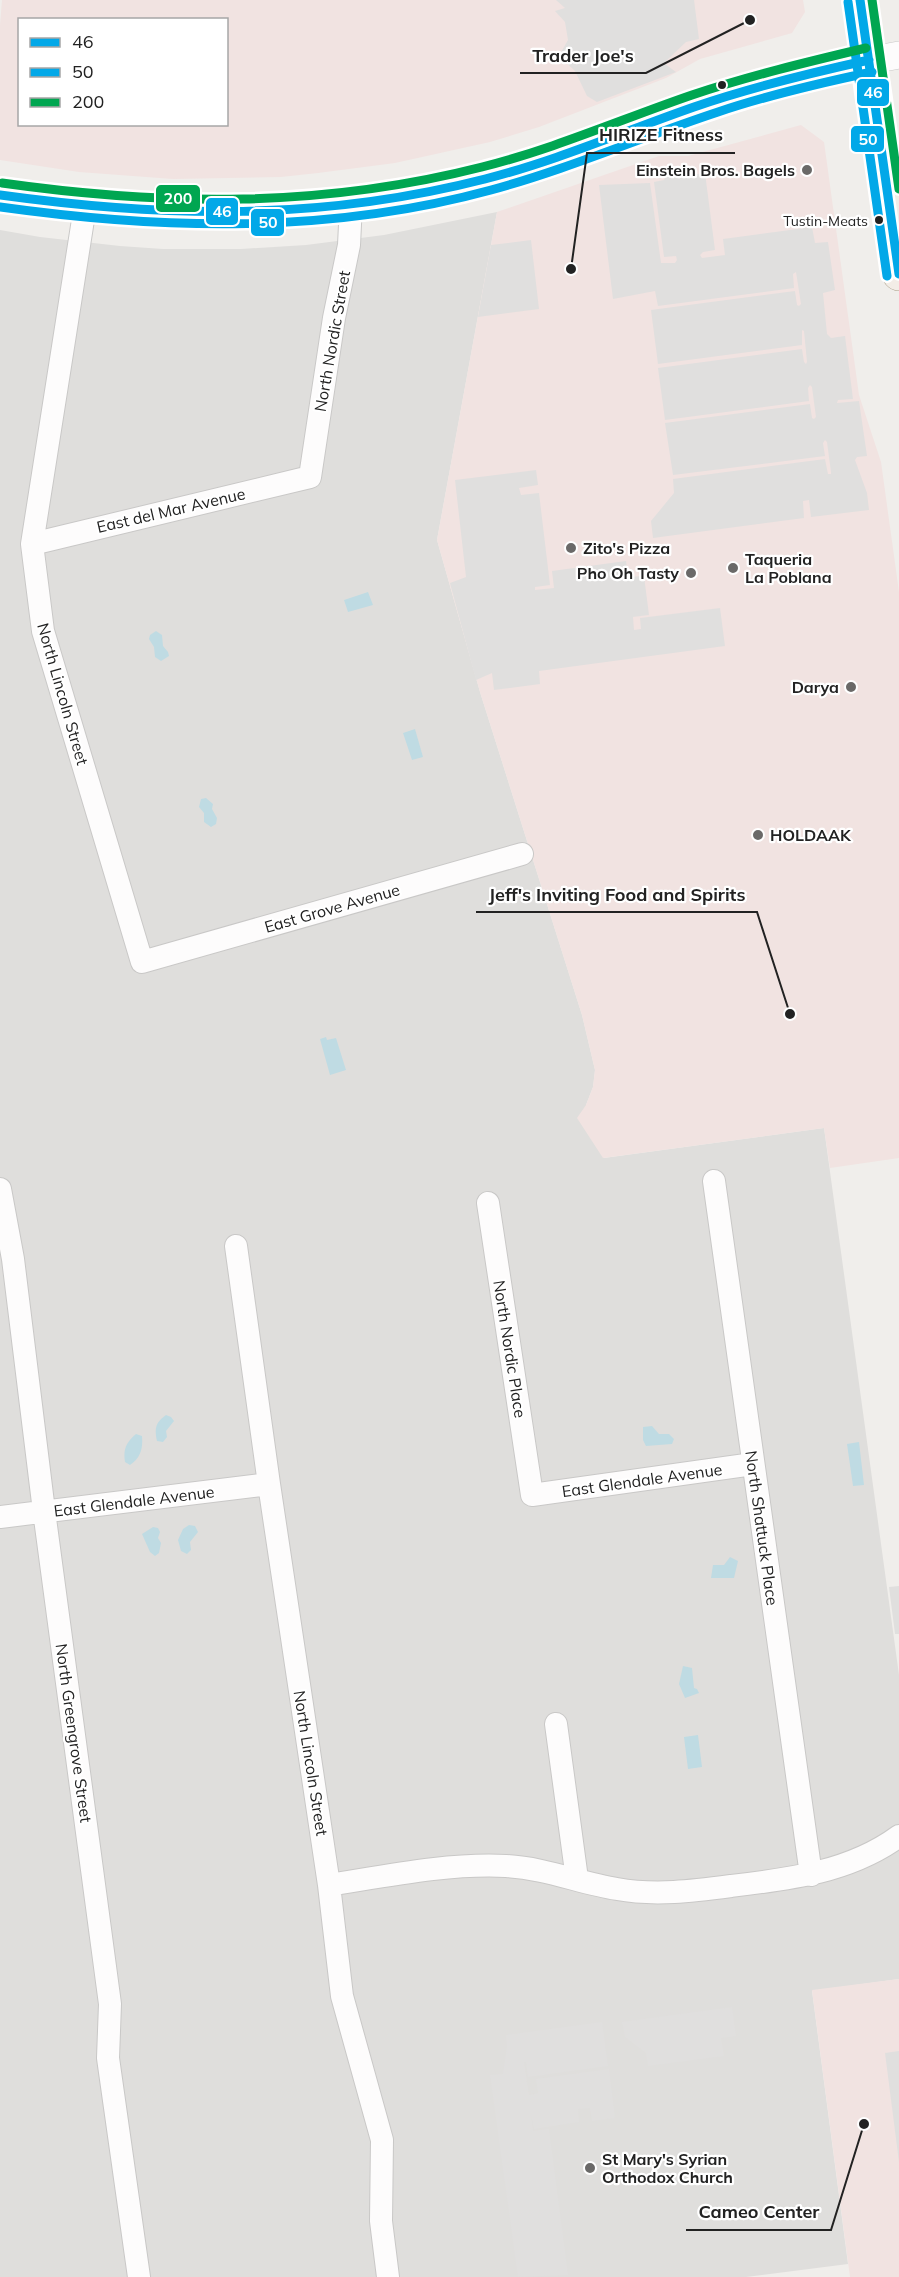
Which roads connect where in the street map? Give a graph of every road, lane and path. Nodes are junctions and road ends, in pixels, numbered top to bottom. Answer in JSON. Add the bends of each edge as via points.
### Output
{"nodes":[{"id":1,"x":860,"y":0,"type":"edge"},
{"id":2,"x":884,"y":57,"type":"edge"},
{"id":3,"x":0,"y":195,"type":"edge"},
{"id":4,"x":351,"y":204,"type":"junction"},
{"id":5,"x":85,"y":207,"type":"junction"},
{"id":6,"x":899,"y":274,"type":"edge"},
{"id":7,"x":310,"y":477,"type":"joint"},
{"id":8,"x":32,"y":544,"type":"junction"},
{"id":9,"x":522,"y":854,"type":"dead end"},
{"id":10,"x":142,"y":962,"type":"joint"},
{"id":11,"x":714,"y":1181,"type":"dead end"},
{"id":12,"x":0,"y":1189,"type":"edge"},
{"id":13,"x":488,"y":1203,"type":"dead end"},
{"id":14,"x":236,"y":1246,"type":"dead end"},
{"id":15,"x":753,"y":1464,"type":"junction"},
{"id":16,"x":269,"y":1484,"type":"junction"},
{"id":17,"x":532,"y":1495,"type":"joint"},
{"id":18,"x":44,"y":1511,"type":"junction"},
{"id":19,"x":0,"y":1517,"type":"edge"},
{"id":20,"x":556,"y":1724,"type":"dead end"},
{"id":21,"x":899,"y":1836,"type":"edge"},
{"id":22,"x":812,"y":1875,"type":"junction"},
{"id":23,"x":577,"y":1879,"type":"junction"},
{"id":24,"x":329,"y":1885,"type":"junction"},
{"id":25,"x":139,"y":2277,"type":"edge"},
{"id":26,"x":388,"y":2277,"type":"edge"}],
"edges":[{"from":1,"to":2,"type":"main road"},
{"from":2,"to":4,"type":"street","via":[[731,94],[506,173],[412,195]]},
{"from":2,"to":6,"type":"main road"},
{"from":3,"to":5,"type":"street"},
{"from":4,"to":5,"type":"street","via":[[215,214]]},
{"from":4,"to":7,"type":"street","name":"North Nordic Street","via":[[349,245]]},
{"from":5,"to":8,"type":"street","name":"North Lincoln Street"},
{"from":7,"to":8,"type":"street","name":"East del Mar Avenue"},
{"from":8,"to":10,"type":"street","name":"North Lincoln Street","via":[[43,630]]},
{"from":9,"to":10,"type":"street","name":"East Grove Avenue"},
{"from":11,"to":15,"type":"street","name":"North Shattuck Place"},
{"from":12,"to":18,"type":"street","name":"North Greengrove Street","via":[[13,1259]]},
{"from":13,"to":17,"type":"street","name":"North Nordic Place"},
{"from":14,"to":16,"type":"street","name":"North Lincoln Street"},
{"from":15,"to":17,"type":"street","name":"East Glendale Avenue"},
{"from":15,"to":22,"type":"street","name":"North Shattuck Place"},
{"from":16,"to":18,"type":"street","name":"East Glendale Avenue"},
{"from":16,"to":24,"type":"street","name":"North Lincoln Street"},
{"from":18,"to":19,"type":"street","name":"East Glendale Avenue"},
{"from":18,"to":25,"type":"street","name":"North Greengrove Street","via":[[110,2004],[108,2058]]},
{"from":20,"to":23,"type":"street"},
{"from":21,"to":22,"type":"street","via":[[865,1856]]},
{"from":22,"to":23,"type":"street","via":[[660,1893],[618,1889]]},
{"from":23,"to":24,"type":"street","via":[[526,1868],[484,1866]]},
{"from":24,"to":26,"type":"street","name":"North Lincoln Street","via":[[342,1996],[382,2140],[381,2221]]}]}
